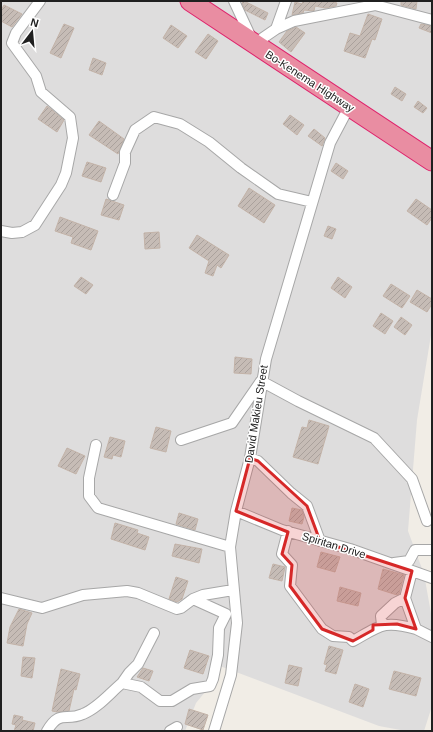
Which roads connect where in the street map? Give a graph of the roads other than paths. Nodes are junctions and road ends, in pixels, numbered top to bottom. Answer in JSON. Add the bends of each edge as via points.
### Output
{"nodes":[{"id":1,"x":40,"y":1,"type":"edge"},
{"id":2,"x":190,"y":1,"type":"edge"},
{"id":3,"x":234,"y":1,"type":"edge"},
{"id":4,"x":286,"y":1,"type":"edge"},
{"id":5,"x":432,"y":20,"type":"edge"},
{"id":6,"x":276,"y":29,"type":"junction"},
{"id":7,"x":254,"y":44,"type":"junction"},
{"id":8,"x":349,"y":107,"type":"junction"},
{"id":9,"x":432,"y":161,"type":"edge"},
{"id":10,"x":114,"y":195,"type":"dead end"},
{"id":11,"x":312,"y":202,"type":"junction"},
{"id":12,"x":1,"y":231,"type":"edge"},
{"id":13,"x":261,"y":381,"type":"junction"},
{"id":14,"x":181,"y":440,"type":"dead end"},
{"id":15,"x":96,"y":445,"type":"dead end"},
{"id":16,"x":250,"y":458,"type":"junction"},
{"id":17,"x":236,"y":511,"type":"junction"},
{"id":18,"x":426,"y":521,"type":"dead end"},
{"id":19,"x":288,"y":532,"type":"junction"},
{"id":20,"x":320,"y":541,"type":"junction"},
{"id":21,"x":230,"y":547,"type":"junction"},
{"id":22,"x":432,"y":550,"type":"edge"},
{"id":23,"x":392,"y":563,"type":"junction"},
{"id":24,"x":412,"y":571,"type":"junction"},
{"id":25,"x":432,"y":578,"type":"edge"},
{"id":26,"x":234,"y":590,"type":"junction"},
{"id":27,"x":1,"y":598,"type":"edge"},
{"id":28,"x":405,"y":598,"type":"junction"},
{"id":29,"x":193,"y":599,"type":"junction"},
{"id":30,"x":379,"y":624,"type":"junction"},
{"id":31,"x":416,"y":629,"type":"junction"},
{"id":32,"x":154,"y":633,"type":"dead end"},
{"id":33,"x":432,"y":637,"type":"edge"},
{"id":34,"x":122,"y":683,"type":"junction"},
{"id":35,"x":47,"y":731,"type":"edge"},
{"id":36,"x":217,"y":731,"type":"edge"}],
"edges":[{"from":1,"to":12,"type":"street","via":[[16,33],[12,43],[36,76],[41,92],[70,117],[73,138],[61,186],[35,225],[22,232]]},
{"from":2,"to":7,"type":"highway","name":"Bo-Kenema Highway"},
{"from":3,"to":7,"type":"street"},
{"from":4,"to":6,"type":"street"},
{"from":5,"to":6,"type":"street","via":[[375,5],[294,21]]},
{"from":6,"to":7,"type":"street"},
{"from":7,"to":8,"type":"highway","name":"Bo-Kenema Highway"},
{"from":8,"to":9,"type":"highway","name":"Bo-Kenema Highway"},
{"from":8,"to":11,"type":"street","name":"David Makieu Street","via":[[330,143]]},
{"from":10,"to":11,"type":"street","via":[[125,152],[135,130],[154,117],[180,124],[209,142],[278,194]]},
{"from":11,"to":13,"type":"street","name":"David Makieu Street"},
{"from":13,"to":14,"type":"street","via":[[232,423]]},
{"from":13,"to":16,"type":"street","name":"David Makieu Street"},
{"from":13,"to":18,"type":"street","via":[[298,402],[374,438],[412,479]]},
{"from":15,"to":21,"type":"street","via":[[88,478],[89,496],[98,508]]},
{"from":16,"to":17,"type":"street","name":"David Makieu Street"},
{"from":16,"to":20,"type":"street","via":[[258,461],[307,506]]},
{"from":17,"to":19,"type":"street","name":"Spiritan Drive"},
{"from":17,"to":21,"type":"street","name":"David Makieu Street"},
{"from":19,"to":20,"type":"street","name":"Spiritan Drive"},
{"from":19,"to":30,"type":"street","via":[[282,554],[292,565],[290,586],[322,628],[334,636],[349,637],[353,642]]},
{"from":20,"to":23,"type":"street","name":"Spiritan Drive"},
{"from":21,"to":26,"type":"street","name":"David Makieu Street"},
{"from":22,"to":23,"type":"street","via":[[415,550],[409,561]]},
{"from":23,"to":24,"type":"street","name":"Spiritan Drive"},
{"from":24,"to":25,"type":"street","name":"Spiritan Drive"},
{"from":24,"to":28,"type":"street"},
{"from":26,"to":29,"type":"street"},
{"from":26,"to":36,"type":"street","name":"David Makieu Street","via":[[237,623],[231,675]]},
{"from":27,"to":29,"type":"street","via":[[42,608],[83,595],[127,591],[177,609]]},
{"from":28,"to":30,"type":"street","via":[[381,616]]},
{"from":28,"to":31,"type":"street"},
{"from":29,"to":34,"type":"street","via":[[226,614],[219,628],[218,655],[210,686],[192,689],[172,701],[160,701],[141,687]]},
{"from":30,"to":31,"type":"street","via":[[397,624]]},
{"from":31,"to":33,"type":"street"},
{"from":32,"to":34,"type":"street","via":[[138,664]]},
{"from":34,"to":35,"type":"street","via":[[83,715],[58,717]]}]}
